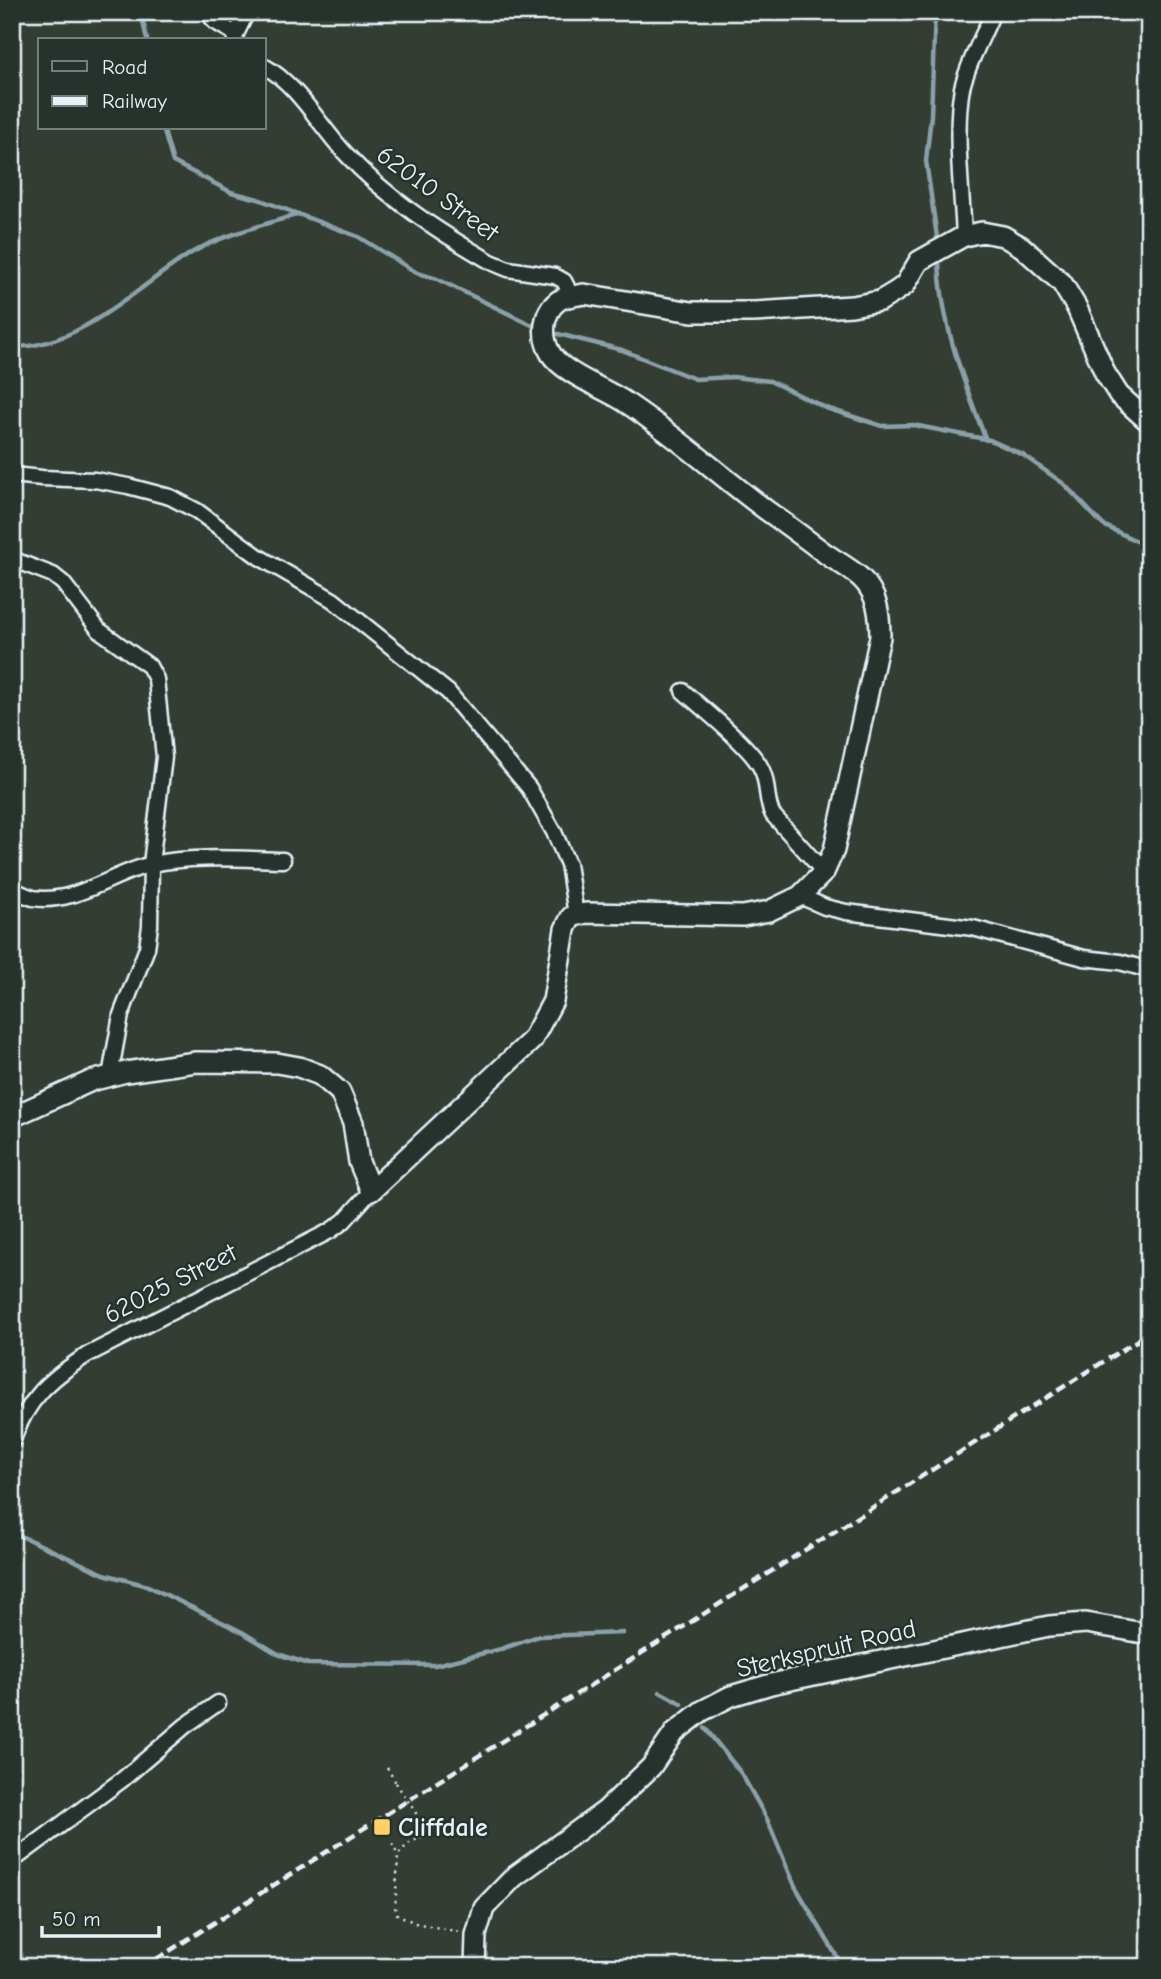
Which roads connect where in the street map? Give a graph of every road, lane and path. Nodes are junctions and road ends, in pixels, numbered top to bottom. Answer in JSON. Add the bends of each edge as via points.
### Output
{"nodes":[{"id":1,"x":208,"y":12,"type":"edge"},
{"id":2,"x":247,"y":12,"type":"edge"},
{"id":3,"x":993,"y":12,"type":"edge"},
{"id":4,"x":236,"y":37,"type":"edge"},
{"id":5,"x":266,"y":68,"type":"edge"},
{"id":6,"x":964,"y":236,"type":"junction"},
{"id":7,"x":567,"y":297,"type":"junction"},
{"id":8,"x":1149,"y":422,"type":"edge"},
{"id":9,"x":12,"y":475,"type":"edge"},
{"id":10,"x":12,"y":559,"type":"edge"},
{"id":11,"x":683,"y":691,"type":"dead end"},
{"id":12,"x":282,"y":860,"type":"dead end"},
{"id":13,"x":151,"y":864,"type":"junction"},
{"id":14,"x":824,"y":872,"type":"junction"},
{"id":15,"x":12,"y":890,"type":"edge"},
{"id":16,"x":800,"y":896,"type":"junction"},
{"id":17,"x":576,"y":915,"type":"junction"},
{"id":18,"x":1149,"y":970,"type":"edge"},
{"id":19,"x":110,"y":1076,"type":"junction"},
{"id":20,"x":12,"y":1117,"type":"edge"},
{"id":21,"x":372,"y":1191,"type":"junction"},
{"id":22,"x":12,"y":1442,"type":"edge"},
{"id":23,"x":1149,"y":1634,"type":"edge"},
{"id":24,"x":218,"y":1703,"type":"dead end"},
{"id":25,"x":387,"y":1768,"type":"dead end"},
{"id":26,"x":391,"y":1843,"type":"dead end"},
{"id":27,"x":398,"y":1855,"type":"junction"},
{"id":28,"x":12,"y":1861,"type":"edge"},
{"id":29,"x":476,"y":1935,"type":"junction"},
{"id":30,"x":475,"y":1967,"type":"edge"}],
"edges":[{"from":1,"to":4,"type":"street"},
{"from":2,"to":4,"type":"street"},
{"from":3,"to":6,"type":"street","via":[[962,90],[959,127]]},
{"from":5,"to":7,"type":"street","name":"62010 Street","via":[[284,81],[345,153],[383,189],[491,262],[564,281]]},
{"from":6,"to":7,"type":"street","via":[[919,261],[905,285],[895,292],[852,306],[692,313],[605,297]]},
{"from":6,"to":8,"type":"street","via":[[982,232],[1003,236],[1062,283],[1105,373],[1119,395]]},
{"from":7,"to":14,"type":"street","via":[[558,301],[545,323],[545,340],[552,355],[624,401],[862,579],[874,596],[880,637],[844,816]]},
{"from":9,"to":17,"type":"street","via":[[95,480],[170,497],[333,600],[448,692],[529,788],[568,864]]},
{"from":10,"to":13,"type":"street","via":[[64,583],[99,630],[149,666],[156,679],[164,757]]},
{"from":11,"to":14,"type":"street","via":[[752,755],[765,778],[773,815]]},
{"from":12,"to":13,"type":"street","via":[[189,859]]},
{"from":13,"to":15,"type":"street","via":[[54,899]]},
{"from":13,"to":19,"type":"street","via":[[147,948],[121,1015]]},
{"from":14,"to":16,"type":"street"},
{"from":16,"to":17,"type":"street","via":[[769,911],[743,916]]},
{"from":16,"to":18,"type":"street","via":[[846,912],[973,928]]},
{"from":17,"to":21,"type":"street","name":"62025 Street","via":[[567,921],[553,1001],[532,1040]]},
{"from":19,"to":20,"type":"street"},
{"from":19,"to":21,"type":"street","via":[[196,1062],[277,1063],[320,1075],[340,1092]]},
{"from":21,"to":22,"type":"street","name":"62025 Street","via":[[330,1231],[88,1354],[58,1374],[37,1395]]},
{"from":23,"to":29,"type":"street","name":"Sterkspruit Road","via":[[1086,1623],[1049,1626],[731,1696],[675,1732],[651,1768],[605,1811],[514,1877],[484,1908]]},
{"from":24,"to":28,"type":"street"},
{"from":25,"to":27,"type":"path","bridge":true,"via":[[429,1833]]},
{"from":26,"to":27,"type":"path"},
{"from":27,"to":29,"type":"path","via":[[395,1913],[415,1923]]},
{"from":29,"to":30,"type":"street","name":"Sterkspruit Road"}]}
